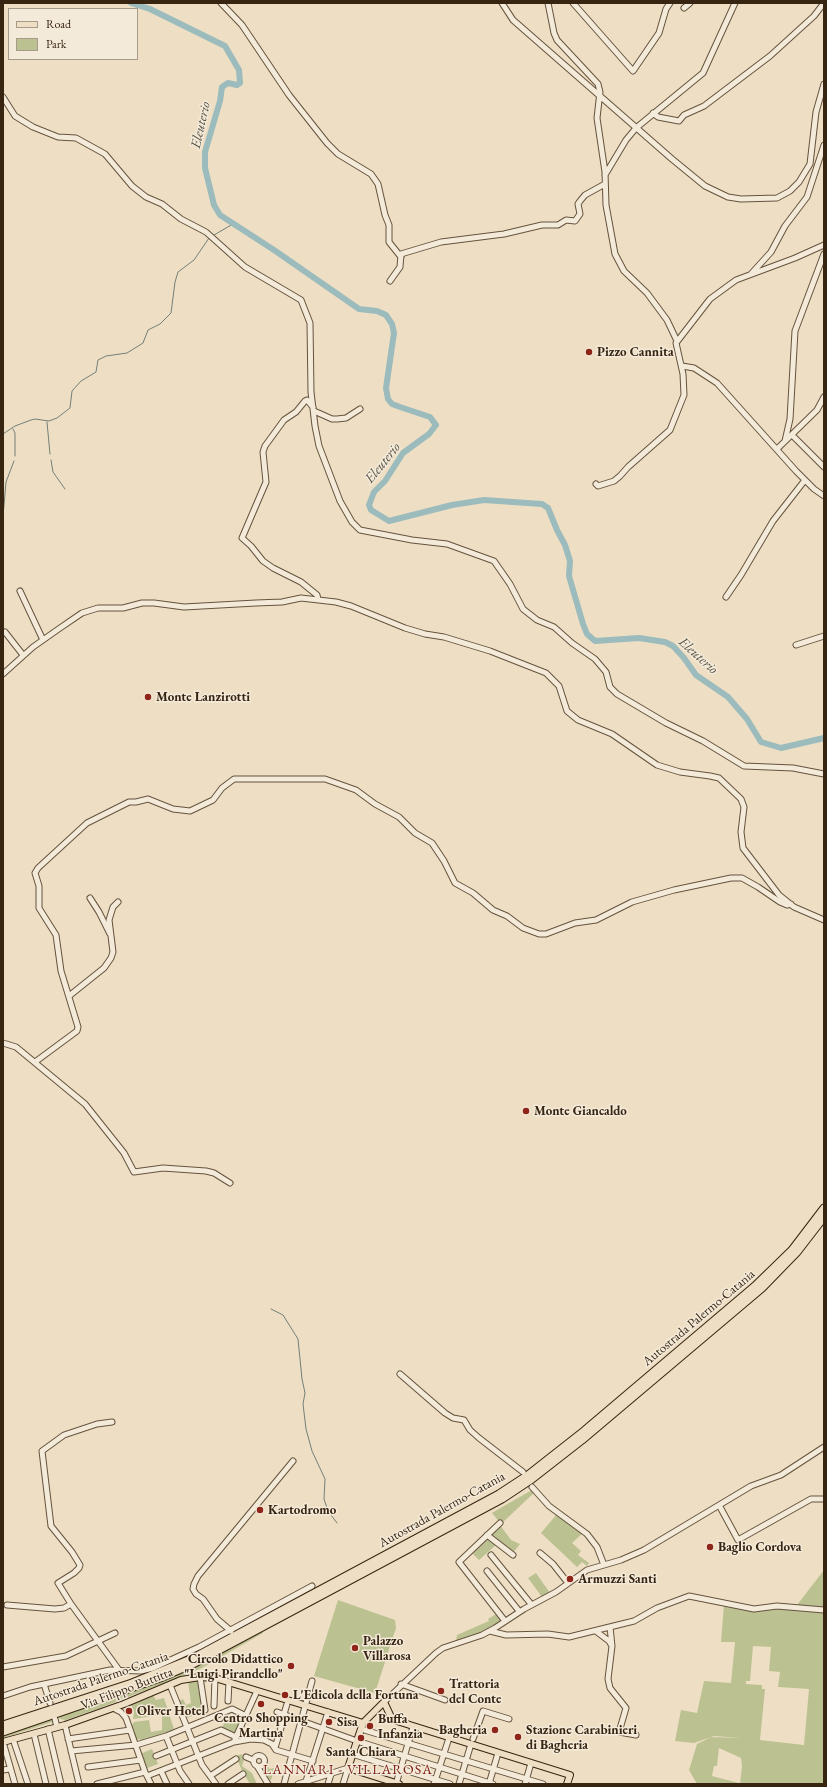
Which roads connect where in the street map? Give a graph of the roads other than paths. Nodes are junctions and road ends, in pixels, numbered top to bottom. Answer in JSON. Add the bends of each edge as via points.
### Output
{"nodes":[{"id":1,"x":221,"y":3,"type":"edge"},
{"id":2,"x":502,"y":3,"type":"edge"},
{"id":3,"x":548,"y":3,"type":"edge"},
{"id":4,"x":573,"y":3,"type":"edge"},
{"id":5,"x":670,"y":3,"type":"edge"},
{"id":6,"x":690,"y":3,"type":"edge"},
{"id":7,"x":735,"y":3,"type":"edge"},
{"id":8,"x":824,"y":3,"type":"edge"},
{"id":9,"x":684,"y":8,"type":"dead end"},
{"id":10,"x":824,"y":84,"type":"edge"},
{"id":11,"x":599,"y":96,"type":"junction"},
{"id":12,"x":3,"y":98,"type":"edge"},
{"id":13,"x":653,"y":113,"type":"junction"},
{"id":14,"x":636,"y":128,"type":"junction"},
{"id":15,"x":824,"y":145,"type":"edge"},
{"id":16,"x":605,"y":175,"type":"junction"},
{"id":17,"x":605,"y":184,"type":"junction"},
{"id":18,"x":824,"y":245,"type":"edge"},
{"id":19,"x":824,"y":254,"type":"edge"},
{"id":20,"x":401,"y":256,"type":"junction"},
{"id":21,"x":750,"y":275,"type":"junction"},
{"id":22,"x":390,"y":281,"type":"dead end"},
{"id":23,"x":677,"y":341,"type":"junction"},
{"id":24,"x":682,"y":366,"type":"junction"},
{"id":25,"x":824,"y":397,"type":"edge"},
{"id":26,"x":314,"y":410,"type":"junction"},
{"id":27,"x":360,"y":410,"type":"dead end"},
{"id":28,"x":792,"y":434,"type":"junction"},
{"id":29,"x":785,"y":441,"type":"junction"},
{"id":30,"x":777,"y":449,"type":"junction"},
{"id":31,"x":824,"y":467,"type":"edge"},
{"id":32,"x":805,"y":480,"type":"junction"},
{"id":33,"x":596,"y":484,"type":"dead end"},
{"id":34,"x":824,"y":496,"type":"edge"},
{"id":35,"x":20,"y":591,"type":"dead end"},
{"id":36,"x":726,"y":596,"type":"dead end"},
{"id":37,"x":318,"y":599,"type":"junction"},
{"id":38,"x":5,"y":632,"type":"dead end"},
{"id":39,"x":824,"y":636,"type":"edge"},
{"id":40,"x":43,"y":640,"type":"junction"},
{"id":41,"x":796,"y":645,"type":"dead end"},
{"id":42,"x":23,"y":655,"type":"junction"},
{"id":43,"x":3,"y":674,"type":"edge"},
{"id":44,"x":824,"y":774,"type":"edge"},
{"id":45,"x":90,"y":898,"type":"dead end"},
{"id":46,"x":118,"y":902,"type":"dead end"},
{"id":47,"x":791,"y":904,"type":"junction"},
{"id":48,"x":824,"y":920,"type":"edge"},
{"id":49,"x":111,"y":935,"type":"junction"},
{"id":50,"x":69,"y":996,"type":"junction"},
{"id":51,"x":3,"y":1043,"type":"edge"},
{"id":52,"x":35,"y":1062,"type":"junction"},
{"id":53,"x":230,"y":1183,"type":"dead end"},
{"id":54,"x":824,"y":1208,"type":"edge"},
{"id":55,"x":824,"y":1217,"type":"edge"},
{"id":56,"x":400,"y":1374,"type":"dead end"},
{"id":57,"x":112,"y":1422,"type":"dead end"},
{"id":58,"x":824,"y":1448,"type":"edge"},
{"id":59,"x":293,"y":1461,"type":"dead end"},
{"id":60,"x":522,"y":1472,"type":"dead end"},
{"id":61,"x":532,"y":1487,"type":"dead end"},
{"id":62,"x":824,"y":1499,"type":"edge"},
{"id":63,"x":719,"y":1505,"type":"junction"},
{"id":64,"x":500,"y":1523,"type":"dead end"},
{"id":65,"x":487,"y":1535,"type":"junction"},
{"id":66,"x":540,"y":1553,"type":"dead end"},
{"id":67,"x":491,"y":1555,"type":"dead end"},
{"id":68,"x":513,"y":1555,"type":"dead end"},
{"id":69,"x":604,"y":1564,"type":"junction"},
{"id":70,"x":487,"y":1571,"type":"dead end"},
{"id":71,"x":568,"y":1584,"type":"junction"},
{"id":72,"x":312,"y":1586,"type":"dead end"},
{"id":73,"x":71,"y":1604,"type":"junction"},
{"id":74,"x":531,"y":1604,"type":"junction"},
{"id":75,"x":7,"y":1605,"type":"dead end"},
{"id":76,"x":824,"y":1610,"type":"edge"},
{"id":77,"x":519,"y":1612,"type":"junction"},
{"id":78,"x":505,"y":1621,"type":"junction"},
{"id":79,"x":610,"y":1627,"type":"junction"},
{"id":80,"x":231,"y":1631,"type":"junction"},
{"id":81,"x":490,"y":1631,"type":"junction"},
{"id":82,"x":596,"y":1632,"type":"junction"},
{"id":83,"x":114,"y":1633,"type":"dead end"},
{"id":84,"x":612,"y":1635,"type":"junction"},
{"id":85,"x":607,"y":1639,"type":"junction"},
{"id":86,"x":98,"y":1640,"type":"junction"},
{"id":87,"x":612,"y":1646,"type":"junction"},
{"id":88,"x":3,"y":1666,"type":"edge"},
{"id":89,"x":119,"y":1670,"type":"junction"},
{"id":90,"x":200,"y":1677,"type":"junction"},
{"id":91,"x":215,"y":1678,"type":"junction"},
{"id":92,"x":312,"y":1681,"type":"dead end"},
{"id":93,"x":229,"y":1682,"type":"junction"},
{"id":94,"x":44,"y":1684,"type":"junction"},
{"id":95,"x":402,"y":1684,"type":"junction"},
{"id":96,"x":170,"y":1685,"type":"junction"},
{"id":97,"x":257,"y":1691,"type":"junction"},
{"id":98,"x":3,"y":1696,"type":"edge"},
{"id":99,"x":445,"y":1700,"type":"dead end"},
{"id":100,"x":228,"y":1701,"type":"dead end"},
{"id":101,"x":384,"y":1702,"type":"junction"},
{"id":102,"x":50,"y":1703,"type":"dead end"},
{"id":103,"x":287,"y":1704,"type":"dead end"},
{"id":104,"x":214,"y":1706,"type":"dead end"},
{"id":105,"x":305,"y":1706,"type":"junction"},
{"id":106,"x":113,"y":1708,"type":"junction"},
{"id":107,"x":205,"y":1710,"type":"dead end"},
{"id":108,"x":277,"y":1712,"type":"dead end"},
{"id":109,"x":328,"y":1712,"type":"junction"},
{"id":110,"x":284,"y":1714,"type":"junction"},
{"id":111,"x":246,"y":1716,"type":"junction"},
{"id":112,"x":55,"y":1719,"type":"dead end"},
{"id":113,"x":509,"y":1719,"type":"dead end"},
{"id":114,"x":301,"y":1720,"type":"junction"},
{"id":115,"x":3,"y":1725,"type":"edge"},
{"id":116,"x":65,"y":1725,"type":"junction"},
{"id":117,"x":362,"y":1726,"type":"junction"},
{"id":118,"x":57,"y":1727,"type":"junction"},
{"id":119,"x":187,"y":1727,"type":"junction"},
{"id":120,"x":414,"y":1727,"type":"junction"},
{"id":121,"x":323,"y":1728,"type":"junction"},
{"id":122,"x":48,"y":1730,"type":"junction"},
{"id":123,"x":130,"y":1730,"type":"junction"},
{"id":124,"x":3,"y":1732,"type":"edge"},
{"id":125,"x":34,"y":1734,"type":"junction"},
{"id":126,"x":636,"y":1735,"type":"dead end"},
{"id":127,"x":166,"y":1736,"type":"junction"},
{"id":128,"x":449,"y":1738,"type":"junction"},
{"id":129,"x":68,"y":1739,"type":"junction"},
{"id":130,"x":235,"y":1739,"type":"junction"},
{"id":131,"x":13,"y":1740,"type":"junction"},
{"id":132,"x":194,"y":1741,"type":"junction"},
{"id":133,"x":357,"y":1741,"type":"junction"},
{"id":134,"x":3,"y":1742,"type":"edge"},
{"id":135,"x":472,"y":1742,"type":"junction"},
{"id":136,"x":409,"y":1743,"type":"junction"},
{"id":137,"x":136,"y":1745,"type":"junction"},
{"id":138,"x":171,"y":1749,"type":"junction"},
{"id":139,"x":276,"y":1749,"type":"junction"},
{"id":140,"x":71,"y":1751,"type":"junction"},
{"id":141,"x":498,"y":1753,"type":"junction"},
{"id":142,"x":352,"y":1754,"type":"junction"},
{"id":143,"x":444,"y":1754,"type":"junction"},
{"id":144,"x":199,"y":1755,"type":"junction"},
{"id":145,"x":292,"y":1755,"type":"junction"},
{"id":146,"x":156,"y":1756,"type":"dead end"},
{"id":147,"x":404,"y":1756,"type":"junction"},
{"id":148,"x":246,"y":1757,"type":"dead end"},
{"id":149,"x":236,"y":1759,"type":"dead end"},
{"id":150,"x":141,"y":1760,"type":"junction"},
{"id":151,"x":253,"y":1760,"type":"junction"},
{"id":152,"x":313,"y":1760,"type":"junction"},
{"id":153,"x":466,"y":1761,"type":"junction"},
{"id":154,"x":531,"y":1763,"type":"junction"},
{"id":155,"x":177,"y":1764,"type":"junction"},
{"id":156,"x":257,"y":1766,"type":"junction"},
{"id":157,"x":88,"y":1767,"type":"dead end"},
{"id":158,"x":440,"y":1767,"type":"junction"},
{"id":159,"x":10,"y":1768,"type":"junction"},
{"id":160,"x":348,"y":1768,"type":"junction"},
{"id":161,"x":400,"y":1769,"type":"junction"},
{"id":162,"x":494,"y":1769,"type":"junction"},
{"id":163,"x":3,"y":1770,"type":"edge"},
{"id":164,"x":161,"y":1771,"type":"junction"},
{"id":165,"x":146,"y":1774,"type":"junction"},
{"id":166,"x":243,"y":1774,"type":"dead end"},
{"id":167,"x":331,"y":1774,"type":"junction"},
{"id":168,"x":462,"y":1774,"type":"junction"},
{"id":169,"x":210,"y":1776,"type":"junction"},
{"id":170,"x":318,"y":1778,"type":"junction"},
{"id":171,"x":306,"y":1781,"type":"junction"},
{"id":172,"x":526,"y":1781,"type":"edge"},
{"id":173,"x":435,"y":1782,"type":"edge"},
{"id":174,"x":15,"y":1784,"type":"edge"},
{"id":175,"x":28,"y":1784,"type":"edge"},
{"id":176,"x":46,"y":1784,"type":"edge"},
{"id":177,"x":61,"y":1784,"type":"edge"},
{"id":178,"x":79,"y":1784,"type":"edge"},
{"id":179,"x":96,"y":1784,"type":"edge"},
{"id":180,"x":151,"y":1784,"type":"edge"},
{"id":181,"x":167,"y":1784,"type":"edge"},
{"id":182,"x":189,"y":1784,"type":"edge"},
{"id":183,"x":216,"y":1784,"type":"edge"},
{"id":184,"x":229,"y":1784,"type":"edge"},
{"id":185,"x":266,"y":1784,"type":"edge"},
{"id":186,"x":284,"y":1784,"type":"edge"},
{"id":187,"x":298,"y":1784,"type":"edge"},
{"id":188,"x":316,"y":1784,"type":"edge"},
{"id":189,"x":328,"y":1784,"type":"edge"},
{"id":190,"x":343,"y":1784,"type":"edge"},
{"id":191,"x":397,"y":1784,"type":"edge"},
{"id":192,"x":450,"y":1784,"type":"edge"},
{"id":193,"x":459,"y":1784,"type":"edge"},
{"id":194,"x":491,"y":1784,"type":"edge"},
{"id":195,"x":543,"y":1784,"type":"edge"},
{"id":196,"x":567,"y":1784,"type":"edge"}],
"edges":[{"from":1,"to":20,"type":"street","via":[[242,25],[289,95],[327,143],[338,154],[374,178],[389,225],[389,242]]},
{"from":2,"to":11,"type":"street","via":[[513,20]]},
{"from":3,"to":11,"type":"street","via":[[554,33],[598,84]]},
{"from":4,"to":5,"type":"street","via":[[633,71],[659,32]]},
{"from":6,"to":9,"type":"street"},
{"from":7,"to":13,"type":"street","via":[[703,73]]},
{"from":8,"to":13,"type":"street","via":[[814,16],[770,56],[704,106],[684,115],[680,122]]},
{"from":10,"to":14,"type":"street","via":[[816,112],[812,152],[806,174],[790,190],[777,198],[741,199],[719,194],[705,186]]},
{"from":11,"to":14,"type":"street"},
{"from":11,"to":16,"type":"street","via":[[597,118]]},
{"from":12,"to":26,"type":"street","via":[[15,116],[33,127],[58,136],[76,138],[106,154],[140,192],[211,237],[245,266],[301,300],[310,323],[311,392]]},
{"from":13,"to":14,"type":"street"},
{"from":14,"to":16,"type":"street"},
{"from":15,"to":21,"type":"street","via":[[807,198],[785,226],[771,252]]},
{"from":16,"to":17,"type":"street"},
{"from":17,"to":20,"type":"street","via":[[585,195],[580,201],[580,214],[575,221],[566,220],[558,225],[542,225],[504,234],[441,242]]},
{"from":17,"to":23,"type":"street","via":[[615,254],[624,271],[647,293]]},
{"from":18,"to":21,"type":"street"},
{"from":19,"to":29,"type":"street","via":[[795,331],[790,419]]},
{"from":20,"to":22,"type":"street","via":[[400,267]]},
{"from":21,"to":23,"type":"street","via":[[735,280],[717,293],[701,309]]},
{"from":23,"to":24,"type":"street"},
{"from":24,"to":30,"type":"street","via":[[694,368],[717,383]]},
{"from":24,"to":33,"type":"street","via":[[684,395],[670,430],[614,481],[598,486]]},
{"from":25,"to":28,"type":"street","via":[[817,410]]},
{"from":26,"to":27,"type":"street","via":[[332,419],[346,418]]},
{"from":26,"to":37,"type":"street","via":[[307,400],[284,420],[265,446],[263,452],[266,482],[242,538],[263,561],[301,582],[317,595]]},
{"from":26,"to":44,"type":"street","via":[[322,457],[340,502],[360,530],[447,544],[494,561],[510,584],[523,610],[537,620],[554,627],[595,659],[606,672],[610,687],[617,694],[744,766],[793,768]]},
{"from":28,"to":29,"type":"street"},
{"from":28,"to":31,"type":"street"},
{"from":29,"to":30,"type":"street"},
{"from":30,"to":32,"type":"street"},
{"from":32,"to":34,"type":"street"},
{"from":32,"to":36,"type":"street","via":[[773,521]]},
{"from":35,"to":40,"type":"street"},
{"from":37,"to":40,"type":"street","via":[[301,598],[282,602],[186,607],[154,603],[123,608],[98,608],[82,613]]},
{"from":37,"to":47,"type":"street","via":[[351,606],[405,628],[478,647],[537,668],[559,686],[567,711],[578,720],[612,734],[656,765],[680,772],[719,778],[741,799],[744,807],[741,832],[743,848],[779,895]]},
{"from":38,"to":42,"type":"street"},
{"from":39,"to":41,"type":"street"},
{"from":40,"to":42,"type":"street"},
{"from":42,"to":43,"type":"street"},
{"from":45,"to":49,"type":"street"},
{"from":46,"to":49,"type":"street","via":[[111,911]]},
{"from":47,"to":48,"type":"street"},
{"from":47,"to":50,"type":"street","via":[[780,902],[742,878],[730,878],[632,902],[596,920],[575,923],[546,934],[539,934],[523,928],[507,916],[493,910],[473,893],[455,883],[432,843],[356,790],[325,779],[234,779],[222,788],[213,800],[190,811],[173,809],[148,799],[129,802],[87,823],[38,868],[35,873],[39,886],[39,908],[56,935],[61,970]]},
{"from":49,"to":50,"type":"street","via":[[111,958],[104,968]]},
{"from":50,"to":52,"type":"street","via":[[77,1031]]},
{"from":51,"to":52,"type":"street","via":[[16,1047]]},
{"from":52,"to":53,"type":"street","via":[[70,1090],[93,1114],[124,1153],[134,1172],[163,1168],[206,1171]]},
{"from":54,"to":115,"type":"highway","name":"Autostrada Palermo-Catania","via":[[792,1250],[755,1286],[589,1427],[528,1475],[499,1494],[196,1656],[132,1682]]},
{"from":55,"to":124,"type":"highway","name":"Autostrada Palermo-Catania","via":[[797,1252],[762,1288],[582,1440],[502,1499],[195,1663],[147,1683]]},
{"from":56,"to":60,"type":"street","via":[[445,1413],[464,1420],[470,1430]]},
{"from":57,"to":73,"type":"street","via":[[64,1435],[42,1451],[51,1526],[80,1564],[74,1573],[58,1583]]},
{"from":58,"to":63,"type":"street","via":[[794,1468],[751,1486]]},
{"from":59,"to":80,"type":"street","via":[[194,1584],[196,1594]]},
{"from":61,"to":69,"type":"street","via":[[549,1506],[587,1534]]},
{"from":62,"to":63,"type":"street","via":[[811,1499],[738,1540]]},
{"from":63,"to":69,"type":"street","via":[[644,1550]]},
{"from":64,"to":65,"type":"street"},
{"from":65,"to":68,"type":"street"},
{"from":65,"to":78,"type":"street","via":[[459,1562]]},
{"from":66,"to":71,"type":"street","via":[[553,1564]]},
{"from":67,"to":74,"type":"street"},
{"from":69,"to":71,"type":"street","via":[[587,1570]]},
{"from":70,"to":77,"type":"street"},
{"from":71,"to":74,"type":"street"},
{"from":72,"to":80,"type":"street"},
{"from":73,"to":75,"type":"street","via":[[55,1609]]},
{"from":73,"to":86,"type":"street"},
{"from":74,"to":77,"type":"street"},
{"from":76,"to":79,"type":"street","via":[[777,1606],[754,1609],[689,1596],[657,1608],[634,1621]]},
{"from":77,"to":78,"type":"street"},
{"from":78,"to":81,"type":"street"},
{"from":79,"to":82,"type":"street"},
{"from":79,"to":84,"type":"street"},
{"from":80,"to":89,"type":"street","via":[[153,1668],[141,1671]]},
{"from":81,"to":82,"type":"street","via":[[506,1635],[548,1634],[569,1637]]},
{"from":81,"to":95,"type":"street","via":[[436,1652]]},
{"from":82,"to":85,"type":"street"},
{"from":83,"to":86,"type":"street"},
{"from":84,"to":85,"type":"street","via":[[611,1639]]},
{"from":84,"to":87,"type":"street"},
{"from":85,"to":87,"type":"street"},
{"from":86,"to":88,"type":"street","via":[[66,1656]]},
{"from":86,"to":89,"type":"street"},
{"from":87,"to":126,"type":"street","via":[[608,1680],[610,1688],[626,1708],[619,1732]]},
{"from":89,"to":94,"type":"street"},
{"from":90,"to":91,"type":"main road","name":"Via Filippo Buttitta"},
{"from":90,"to":96,"type":"main road","name":"Via Filippo Buttitta","via":[[189,1677]]},
{"from":90,"to":107,"type":"street"},
{"from":91,"to":93,"type":"main road","name":"Via Filippo Buttitta"},
{"from":91,"to":104,"type":"street"},
{"from":92,"to":105,"type":"street"},
{"from":93,"to":97,"type":"main road","name":"Via Filippo Buttitta"},
{"from":93,"to":100,"type":"street"},
{"from":94,"to":98,"type":"street"},
{"from":94,"to":102,"type":"street"},
{"from":95,"to":99,"type":"street"},
{"from":95,"to":101,"type":"street"},
{"from":96,"to":106,"type":"main road","name":"Via Filippo Buttitta"},
{"from":96,"to":119,"type":"street"},
{"from":97,"to":105,"type":"main road","name":"Via Filippo Buttitta"},
{"from":97,"to":111,"type":"street"},
{"from":101,"to":117,"type":"main road"},
{"from":101,"to":120,"type":"main road","via":[[388,1716]]},
{"from":103,"to":110,"type":"street"},
{"from":105,"to":109,"type":"main road","name":"Via Filippo Buttitta"},
{"from":105,"to":114,"type":"street"},
{"from":106,"to":116,"type":"main road","name":"Via Filippo Buttitta"},
{"from":106,"to":123,"type":"street","via":[[122,1712]]},
{"from":108,"to":110,"type":"street"},
{"from":109,"to":117,"type":"main road","name":"Via Filippo Buttitta"},
{"from":109,"to":121,"type":"street"},
{"from":110,"to":114,"type":"street"},
{"from":110,"to":139,"type":"street"},
{"from":111,"to":119,"type":"street","via":[[232,1709]]},
{"from":111,"to":130,"type":"street"},
{"from":112,"to":118,"type":"street"},
{"from":113,"to":135,"type":"street","via":[[483,1711]]},
{"from":114,"to":121,"type":"street"},
{"from":114,"to":145,"type":"street"},
{"from":116,"to":118,"type":"main road","name":"Via Filippo Buttitta"},
{"from":116,"to":129,"type":"street"},
{"from":117,"to":133,"type":"main road"},
{"from":117,"to":136,"type":"street"},
{"from":118,"to":122,"type":"main road","name":"Via Filippo Buttitta"},
{"from":119,"to":127,"type":"street"},
{"from":119,"to":132,"type":"street"},
{"from":120,"to":128,"type":"main road"},
{"from":120,"to":136,"type":"street"},
{"from":121,"to":133,"type":"street"},
{"from":121,"to":152,"type":"street"},
{"from":122,"to":125,"type":"main road","name":"Via Filippo Buttitta"},
{"from":122,"to":177,"type":"street"},
{"from":123,"to":129,"type":"street"},
{"from":123,"to":137,"type":"street"},
{"from":125,"to":131,"type":"main road","name":"Via Filippo Buttitta"},
{"from":125,"to":176,"type":"street"},
{"from":127,"to":137,"type":"street"},
{"from":127,"to":138,"type":"street"},
{"from":128,"to":135,"type":"main road"},
{"from":128,"to":143,"type":"street"},
{"from":129,"to":140,"type":"street"},
{"from":130,"to":132,"type":"street","via":[[221,1730]]},
{"from":130,"to":139,"type":"street","via":[[256,1739],[272,1744]]},
{"from":130,"to":144,"type":"street"},
{"from":131,"to":134,"type":"main road","name":"Via Filippo Buttitta"},
{"from":131,"to":175,"type":"street"},
{"from":132,"to":138,"type":"street"},
{"from":132,"to":144,"type":"street"},
{"from":133,"to":142,"type":"main road"},
{"from":133,"to":147,"type":"street"},
{"from":134,"to":159,"type":"street"},
{"from":135,"to":141,"type":"main road"},
{"from":135,"to":153,"type":"street"},
{"from":136,"to":143,"type":"street"},
{"from":136,"to":147,"type":"street"},
{"from":137,"to":140,"type":"street"},
{"from":137,"to":150,"type":"street"},
{"from":138,"to":146,"type":"street"},
{"from":138,"to":155,"type":"street"},
{"from":139,"to":145,"type":"street"},
{"from":140,"to":178,"type":"street"},
{"from":141,"to":154,"type":"main road"},
{"from":141,"to":162,"type":"street"},
{"from":142,"to":160,"type":"main road"},
{"from":142,"to":161,"type":"street"},
{"from":143,"to":153,"type":"street"},
{"from":143,"to":158,"type":"street"},
{"from":144,"to":155,"type":"street"},
{"from":144,"to":169,"type":"street"},
{"from":145,"to":152,"type":"street"},
{"from":145,"to":186,"type":"street"},
{"from":147,"to":158,"type":"street"},
{"from":147,"to":161,"type":"street"},
{"from":148,"to":151,"type":"street"},
{"from":149,"to":169,"type":"street"},
{"from":150,"to":157,"type":"street"},
{"from":150,"to":165,"type":"street"},
{"from":151,"to":156,"type":"street"},
{"from":151,"to":156,"type":"street","via":[[258,1756],[263,1758],[262,1765]]},
{"from":152,"to":171,"type":"street"},
{"from":153,"to":162,"type":"street"},
{"from":153,"to":168,"type":"street"},
{"from":154,"to":172,"type":"street"},
{"from":154,"to":196,"type":"main road","via":[[570,1775]]},
{"from":155,"to":164,"type":"street"},
{"from":155,"to":182,"type":"street"},
{"from":156,"to":185,"type":"street"},
{"from":158,"to":168,"type":"street"},
{"from":158,"to":173,"type":"street"},
{"from":159,"to":163,"type":"street"},
{"from":159,"to":174,"type":"street"},
{"from":160,"to":167,"type":"street"},
{"from":160,"to":190,"type":"street"},
{"from":160,"to":191,"type":"main road"},
{"from":161,"to":173,"type":"street"},
{"from":161,"to":191,"type":"street"},
{"from":162,"to":172,"type":"street"},
{"from":162,"to":194,"type":"street"},
{"from":164,"to":165,"type":"street"},
{"from":164,"to":181,"type":"street"},
{"from":165,"to":179,"type":"street"},
{"from":165,"to":180,"type":"street"},
{"from":166,"to":184,"type":"street"},
{"from":167,"to":170,"type":"street"},
{"from":167,"to":189,"type":"street"},
{"from":168,"to":193,"type":"street"},
{"from":168,"to":194,"type":"street"},
{"from":169,"to":183,"type":"street"},
{"from":170,"to":171,"type":"street"},
{"from":170,"to":188,"type":"street"},
{"from":171,"to":187,"type":"street"},
{"from":172,"to":195,"type":"street"},
{"from":173,"to":192,"type":"street"}]}
